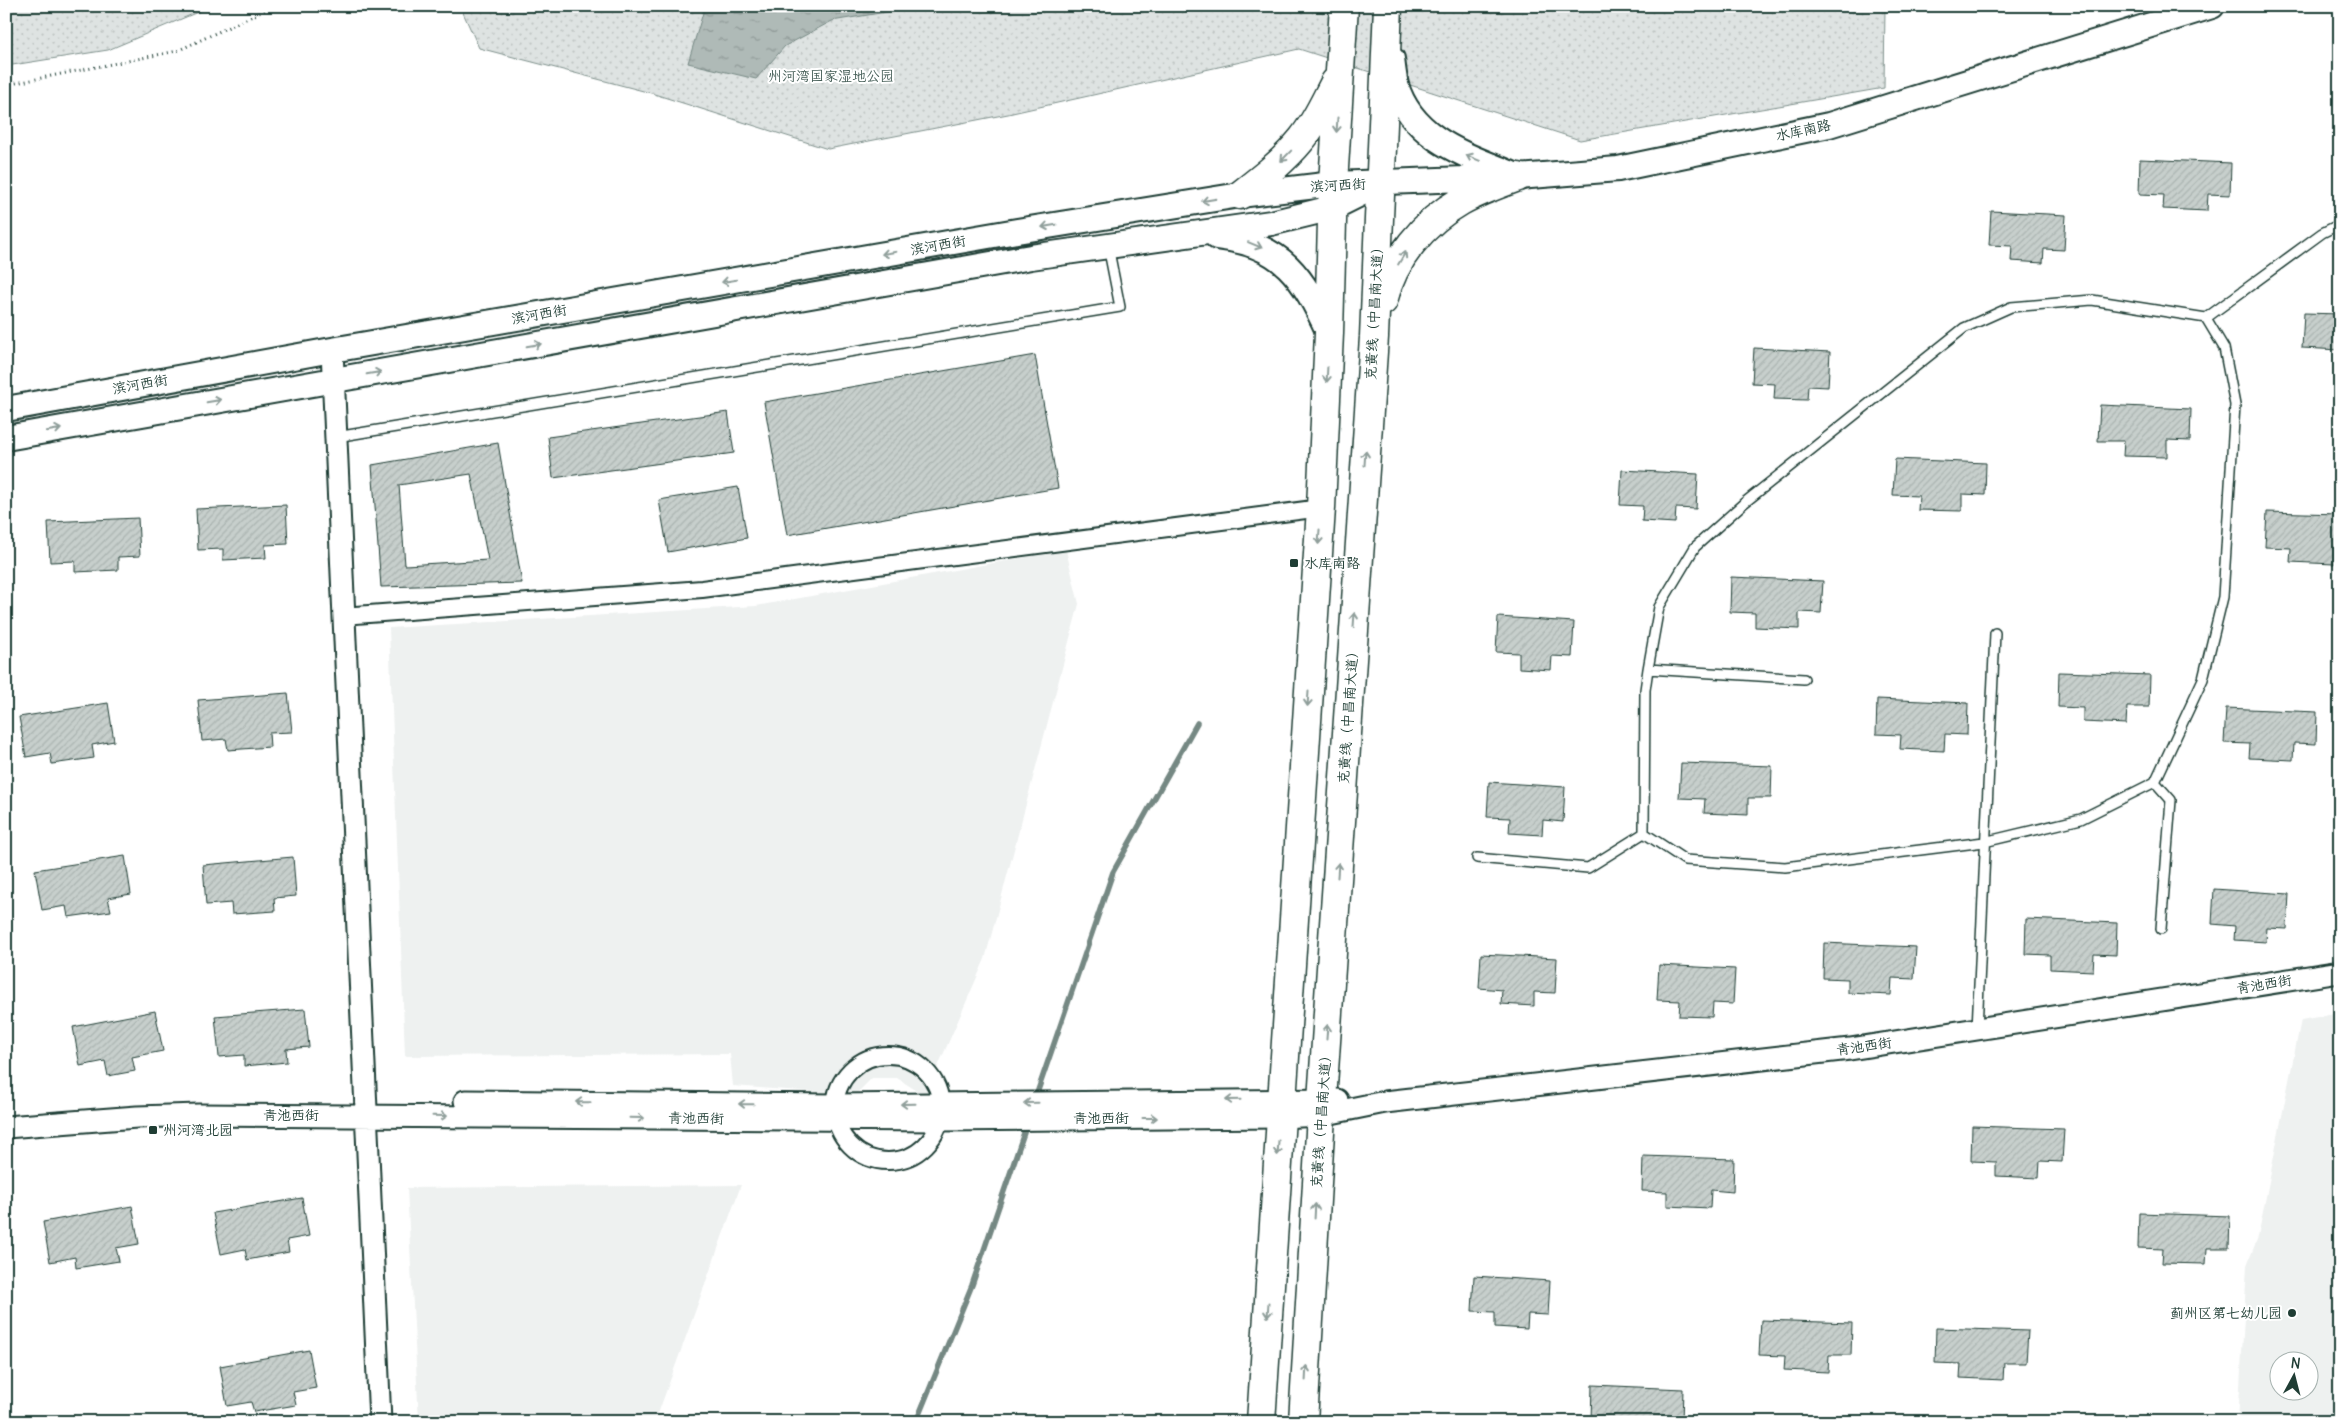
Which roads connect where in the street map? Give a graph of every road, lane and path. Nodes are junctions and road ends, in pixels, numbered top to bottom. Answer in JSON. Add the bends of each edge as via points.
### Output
{"nodes":[{"id":1,"x":274,"y":6,"type":"edge"},
{"id":2,"x":1344,"y":6,"type":"edge"},
{"id":3,"x":2212,"y":6,"type":"edge"},
{"id":4,"x":1388,"y":14,"type":"edge"},
{"id":5,"x":1341,"y":72,"type":"junction"},
{"id":6,"x":6,"y":85,"type":"edge"},
{"id":7,"x":1518,"y":177,"type":"junction"},
{"id":8,"x":1380,"y":184,"type":"junction"},
{"id":9,"x":1240,"y":195,"type":"junction"},
{"id":10,"x":1333,"y":196,"type":"junction"},
{"id":11,"x":2340,"y":224,"type":"edge"},
{"id":12,"x":1190,"y":234,"type":"junction"},
{"id":13,"x":1108,"y":245,"type":"junction"},
{"id":14,"x":2206,"y":318,"type":"junction"},
{"id":15,"x":1329,"y":333,"type":"junction"},
{"id":16,"x":1374,"y":337,"type":"junction"},
{"id":17,"x":332,"y":350,"type":"junction"},
{"id":18,"x":334,"y":380,"type":"junction"},
{"id":19,"x":6,"y":408,"type":"edge"},
{"id":20,"x":336,"y":437,"type":"junction"},
{"id":21,"x":6,"y":438,"type":"edge"},
{"id":22,"x":1320,"y":508,"type":"junction"},
{"id":23,"x":342,"y":616,"type":"junction"},
{"id":24,"x":1995,"y":633,"type":"dead end"},
{"id":25,"x":1648,"y":669,"type":"junction"},
{"id":26,"x":1804,"y":679,"type":"dead end"},
{"id":27,"x":2155,"y":782,"type":"junction"},
{"id":28,"x":1644,"y":833,"type":"junction"},
{"id":29,"x":1984,"y":842,"type":"junction"},
{"id":30,"x":1477,"y":858,"type":"dead end"},
{"id":31,"x":2161,"y":929,"type":"dead end"},
{"id":32,"x":2340,"y":972,"type":"edge"},
{"id":33,"x":1977,"y":1029,"type":"junction"},
{"id":34,"x":1321,"y":1107,"type":"junction"},
{"id":35,"x":366,"y":1108,"type":"junction"},
{"id":36,"x":1281,"y":1108,"type":"junction"},
{"id":37,"x":836,"y":1112,"type":"junction"},
{"id":38,"x":940,"y":1112,"type":"junction"},
{"id":39,"x":6,"y":1114,"type":"edge"},
{"id":40,"x":6,"y":1127,"type":"edge"},
{"id":41,"x":380,"y":1422,"type":"edge"},
{"id":42,"x":1261,"y":1422,"type":"edge"},
{"id":43,"x":1303,"y":1422,"type":"edge"}],
"edges":[{"from":1,"to":6,"type":"path","via":[[177,51]]},
{"from":2,"to":5,"type":"highway"},
{"from":3,"to":7,"type":"main road","name":"水库南路","via":[[1829,125],[1618,169]]},
{"from":7,"to":4,"type":"main road","one_way":true,"via":[[1454,150],[1434,139],[1417,123],[1396,86]]},
{"from":4,"to":8,"type":"highway","name":"克黄线（中昌南大道）"},
{"from":5,"to":9,"type":"highway","one_way":true,"via":[[1301,140],[1272,170]]},
{"from":5,"to":10,"type":"highway","one_way":true},
{"from":7,"to":8,"type":"main road","name":"水库南路"},
{"from":16,"to":7,"type":"highway","one_way":true,"via":[[1384,295],[1394,271],[1426,228],[1461,201]]},
{"from":8,"to":10,"type":"main road","name":"滨河西街"},
{"from":8,"to":16,"type":"highway","name":"克黄线（中昌南大道）"},
{"from":9,"to":10,"type":"main road","name":"滨河西街"},
{"from":9,"to":17,"type":"main road","name":"滨河西街","one_way":true},
{"from":10,"to":12,"type":"main road","name":"滨河西街","via":[[1270,223]]},
{"from":10,"to":15,"type":"highway"},
{"from":11,"to":14,"type":"lane","via":[[2322,233]]},
{"from":12,"to":13,"type":"main road","name":"滨河西街"},
{"from":12,"to":15,"type":"main road","one_way":true,"via":[[1234,239],[1255,244],[1274,254],[1305,287]]},
{"from":18,"to":13,"type":"main road","name":"滨河西街","one_way":true},
{"from":13,"to":20,"type":"lane","via":[[1120,307]]},
{"from":14,"to":25,"type":"lane","via":[[2092,300],[2011,307],[1964,328],[1744,503],[1695,547],[1659,607]]},
{"from":14,"to":27,"type":"lane","via":[[2224,348],[2235,405],[2223,597],[2203,679]]},
{"from":15,"to":22,"type":"highway","one_way":true},
{"from":34,"to":16,"type":"highway","name":"克黄线（中昌南大道）","one_way":true},
{"from":17,"to":18,"type":"street"},
{"from":17,"to":19,"type":"main road","name":"滨河西街"},
{"from":18,"to":20,"type":"street"},
{"from":21,"to":18,"type":"main road","name":"滨河西街","one_way":true},
{"from":20,"to":23,"type":"street"},
{"from":22,"to":23,"type":"street","via":[[702,589]]},
{"from":22,"to":36,"type":"highway","one_way":true},
{"from":23,"to":35,"type":"street"},
{"from":24,"to":29,"type":"lane"},
{"from":25,"to":26,"type":"lane"},
{"from":25,"to":28,"type":"lane"},
{"from":27,"to":29,"type":"lane","via":[[2081,819]]},
{"from":27,"to":31,"type":"lane","via":[[2171,800]]},
{"from":28,"to":29,"type":"lane","via":[[1685,860],[1785,867]]},
{"from":28,"to":30,"type":"lane","via":[[1588,868]]},
{"from":29,"to":33,"type":"lane"},
{"from":32,"to":33,"type":"street","name":"青池西街"},
{"from":33,"to":34,"type":"street","name":"青池西街","via":[[1850,1049]]},
{"from":34,"to":36,"type":"street","name":"青池西街"},
{"from":43,"to":34,"type":"highway","name":"克黄线（中昌南大道）","one_way":true},
{"from":35,"to":37,"type":"street","name":"青池西街"},
{"from":35,"to":39,"type":"street","name":"青池西街","via":[[161,1103]]},
{"from":35,"to":40,"type":"street","name":"青池西街","via":[[137,1117]]},
{"from":35,"to":41,"type":"street"},
{"from":36,"to":38,"type":"street","name":"青池西街"},
{"from":36,"to":42,"type":"highway","one_way":true},
{"from":37,"to":38,"type":"street","name":"青池西街"},
{"from":37,"to":38,"type":"street","via":[[840,1130],[850,1144],[864,1155],[881,1161],[899,1160],[916,1154],[930,1142]]},
{"from":37,"to":38,"type":"street","via":[[836,1095],[854,1067],[870,1058],[887,1054],[919,1064],[932,1076],[939,1092]]}]}
